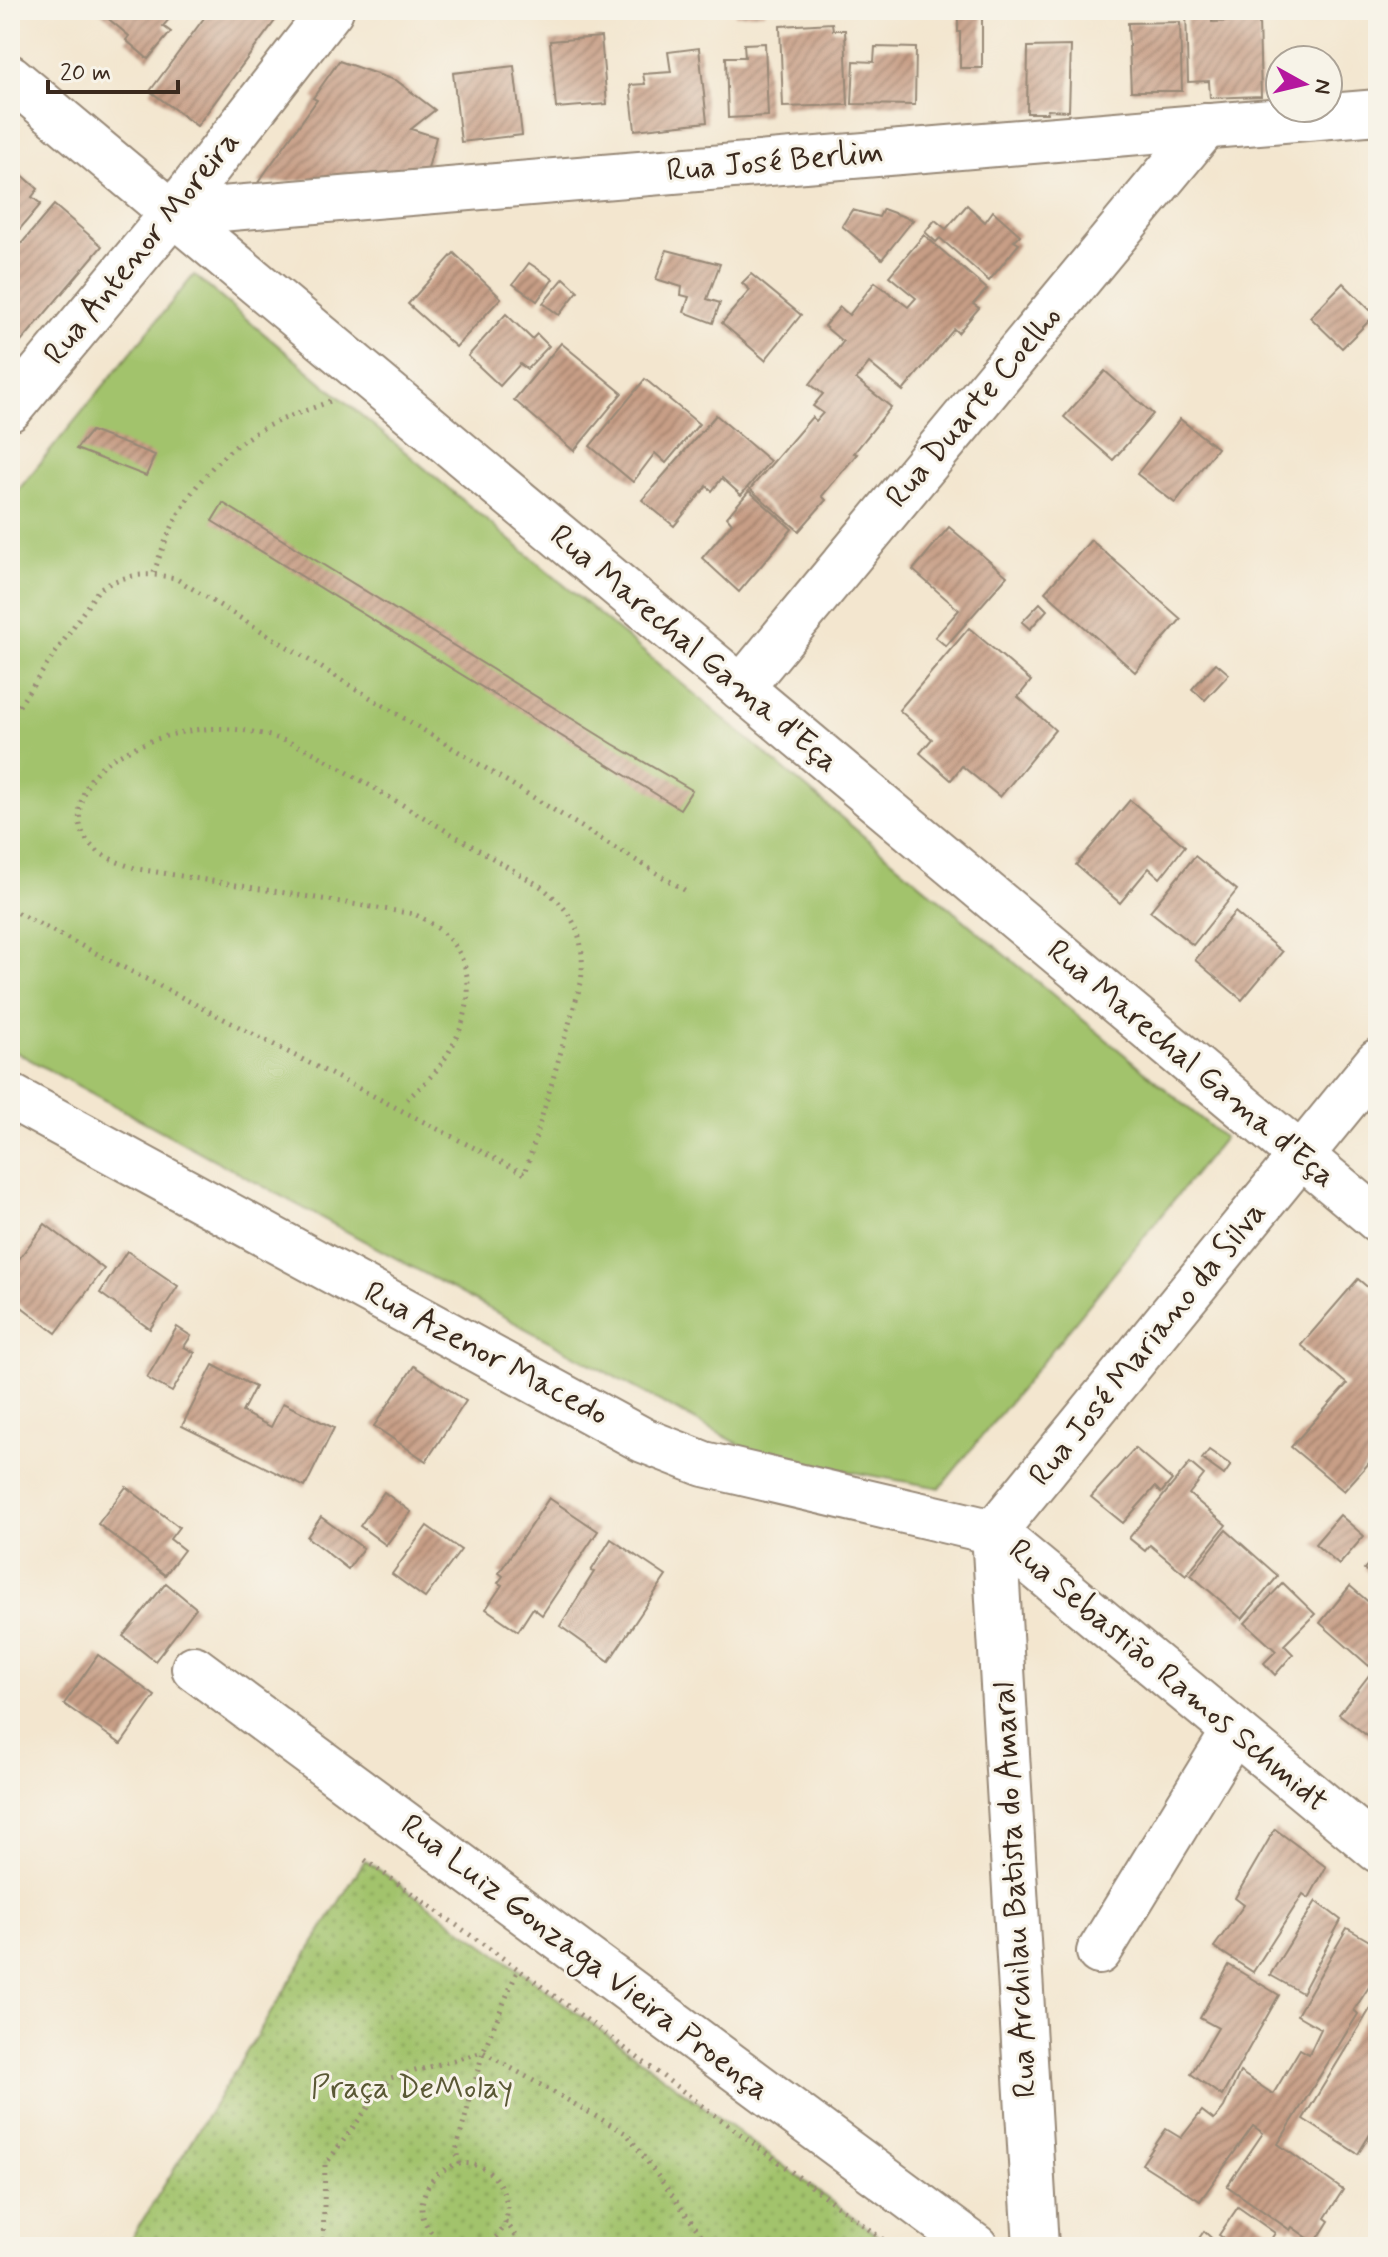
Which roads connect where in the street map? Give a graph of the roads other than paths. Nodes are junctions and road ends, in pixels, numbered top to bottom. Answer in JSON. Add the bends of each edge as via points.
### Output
{"nodes":[{"id":1,"x":331,"y":10,"type":"edge"},
{"id":2,"x":10,"y":77,"type":"edge"},
{"id":3,"x":1378,"y":112,"type":"edge"},
{"id":4,"x":1206,"y":126,"type":"junction"},
{"id":5,"x":173,"y":213,"type":"junction"},
{"id":6,"x":10,"y":409,"type":"edge"},
{"id":7,"x":741,"y":688,"type":"junction"},
{"id":8,"x":1378,"y":1061,"type":"edge"},
{"id":9,"x":10,"y":1096,"type":"edge"},
{"id":10,"x":1301,"y":1156,"type":"junction"},
{"id":11,"x":1378,"y":1220,"type":"edge"},
{"id":12,"x":994,"y":1532,"type":"junction"},
{"id":13,"x":194,"y":1668,"type":"dead end"},
{"id":14,"x":1234,"y":1731,"type":"junction"},
{"id":15,"x":1378,"y":1850,"type":"edge"},
{"id":16,"x":1099,"y":1952,"type":"dead end"},
{"id":17,"x":976,"y":2247,"type":"edge"},
{"id":18,"x":1036,"y":2247,"type":"edge"}],
"edges":[{"from":1,"to":5,"type":"street","name":"Rua Antenor Moreira"},
{"from":2,"to":5,"type":"street","name":"Rua Marechal Gama d'Eça"},
{"from":3,"to":4,"type":"street","name":"Rua José Berlim"},
{"from":4,"to":5,"type":"street","name":"Rua José Berlim"},
{"from":4,"to":7,"type":"street","name":"Rua Duarte Coelho"},
{"from":5,"to":6,"type":"street","name":"Rua Antenor Moreira"},
{"from":5,"to":7,"type":"street","name":"Rua Marechal Gama d'Eça"},
{"from":7,"to":10,"type":"street","name":"Rua Marechal Gama d'Eça"},
{"from":8,"to":10,"type":"street","name":"Rua José Mariano da Silva"},
{"from":9,"to":12,"type":"street","name":"Rua Azenor Macedo","via":[[643,1440],[704,1464]]},
{"from":10,"to":11,"type":"street","name":"Rua Marechal Gama d'Eça"},
{"from":10,"to":12,"type":"street","name":"Rua José Mariano da Silva"},
{"from":12,"to":14,"type":"street","name":"Rua Sebastião Ramos Schmidt"},
{"from":12,"to":18,"type":"street","name":"Rua Archilau Batista do Amaral"},
{"from":13,"to":17,"type":"street","name":"Rua Luiz Gonzaga Vieira Proença"},
{"from":14,"to":15,"type":"street","name":"Rua Sebastião Ramos Schmidt"},
{"from":14,"to":16,"type":"street"}]}
